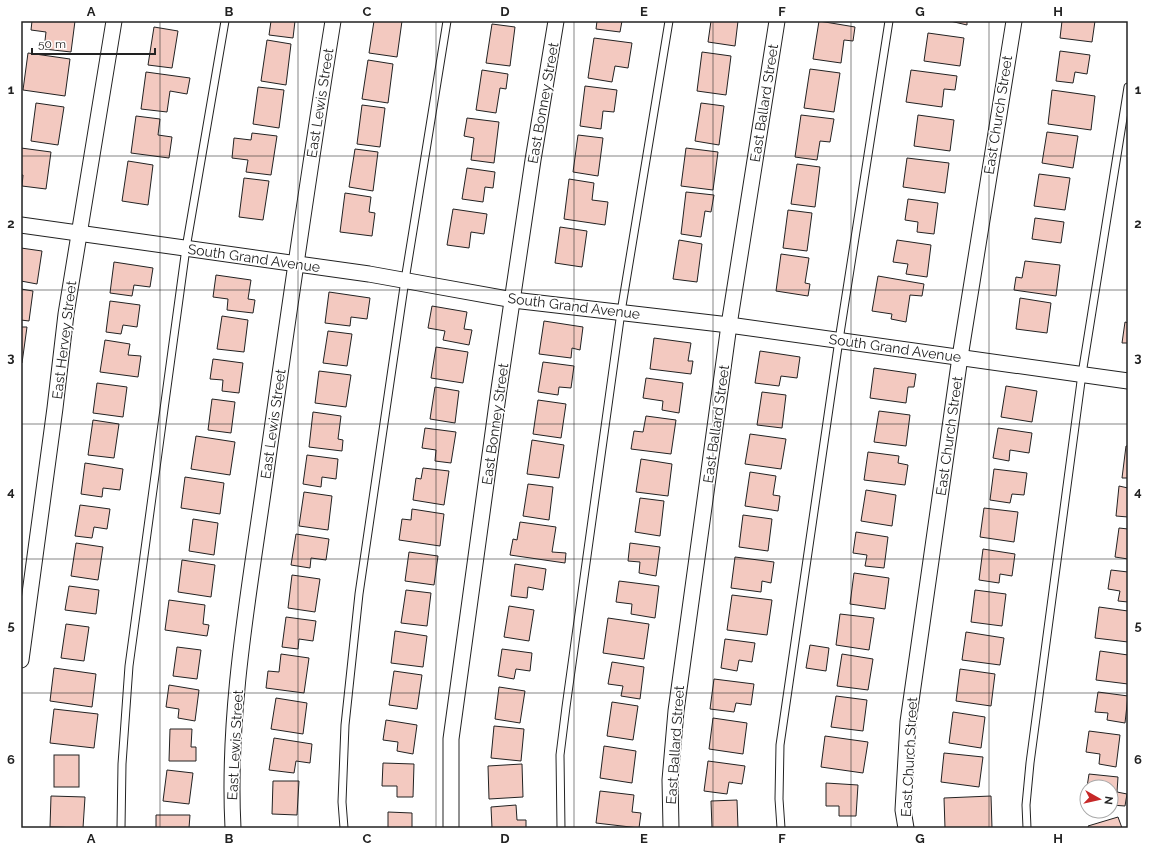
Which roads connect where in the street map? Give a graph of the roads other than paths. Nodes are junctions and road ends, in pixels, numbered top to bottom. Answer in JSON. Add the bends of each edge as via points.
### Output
{"nodes":[{"id":1,"x":114,"y":21,"type":"edge"},
{"id":2,"x":225,"y":21,"type":"edge"},
{"id":3,"x":334,"y":21,"type":"edge"},
{"id":4,"x":447,"y":21,"type":"edge"},
{"id":5,"x":556,"y":21,"type":"edge"},
{"id":6,"x":669,"y":21,"type":"edge"},
{"id":7,"x":777,"y":21,"type":"edge"},
{"id":8,"x":888,"y":21,"type":"edge"},
{"id":9,"x":1014,"y":21,"type":"edge"},
{"id":10,"x":1128,"y":87,"type":"edge"},
{"id":11,"x":21,"y":226,"type":"edge"},
{"id":12,"x":79,"y":233,"type":"junction"},
{"id":13,"x":186,"y":248,"type":"junction"},
{"id":14,"x":295,"y":264,"type":"junction"},
{"id":15,"x":406,"y":280,"type":"junction"},
{"id":16,"x":513,"y":300,"type":"junction"},
{"id":17,"x":621,"y":312,"type":"junction"},
{"id":18,"x":729,"y":325,"type":"junction"},
{"id":19,"x":839,"y":340,"type":"junction"},
{"id":20,"x":960,"y":357,"type":"junction"},
{"id":21,"x":1082,"y":374,"type":"junction"},
{"id":22,"x":1128,"y":381,"type":"edge"},
{"id":23,"x":21,"y":660,"type":"edge"},
{"id":24,"x":121,"y":828,"type":"edge"},
{"id":25,"x":232,"y":828,"type":"edge"},
{"id":26,"x":344,"y":828,"type":"edge"},
{"id":27,"x":451,"y":828,"type":"edge"},
{"id":28,"x":561,"y":828,"type":"edge"},
{"id":29,"x":671,"y":828,"type":"edge"},
{"id":30,"x":781,"y":828,"type":"edge"},
{"id":31,"x":906,"y":828,"type":"edge"},
{"id":32,"x":1027,"y":828,"type":"edge"}],
"edges":[{"from":1,"to":12,"type":"street","name":"East Hervey Street"},
{"from":2,"to":13,"type":"lane"},
{"from":3,"to":14,"type":"street","name":"East Lewis Street"},
{"from":4,"to":15,"type":"lane"},
{"from":5,"to":16,"type":"street","name":"East Bonney Street"},
{"from":6,"to":17,"type":"lane"},
{"from":7,"to":18,"type":"street","name":"East Ballard Street"},
{"from":8,"to":19,"type":"lane"},
{"from":9,"to":20,"type":"street","name":"East Church Street"},
{"from":10,"to":21,"type":"lane"},
{"from":11,"to":12,"type":"street","name":"South Grand Avenue"},
{"from":12,"to":13,"type":"street","name":"South Grand Avenue"},
{"from":12,"to":23,"type":"street","name":"East Hervey Street"},
{"from":13,"to":14,"type":"street","name":"South Grand Avenue"},
{"from":13,"to":24,"type":"lane","via":[[129,666],[122,764]]},
{"from":14,"to":15,"type":"street","name":"South Grand Avenue"},
{"from":14,"to":25,"type":"street","name":"East Lewis Street","via":[[239,667],[232,760]]},
{"from":15,"to":16,"type":"street","name":"South Grand Avenue"},
{"from":15,"to":26,"type":"lane","via":[[359,594],[345,725],[342,802]]},
{"from":16,"to":17,"type":"street","name":"South Grand Avenue"},
{"from":16,"to":27,"type":"street","name":"East Bonney Street","via":[[451,739]]},
{"from":17,"to":18,"type":"street","name":"South Grand Avenue"},
{"from":17,"to":28,"type":"lane","via":[[560,762]]},
{"from":18,"to":19,"type":"street","name":"South Grand Avenue"},
{"from":18,"to":29,"type":"street","name":"East Ballard Street","via":[[676,711],[670,780]]},
{"from":19,"to":20,"type":"street","name":"South Grand Avenue"},
{"from":19,"to":30,"type":"lane","via":[[780,745]]},
{"from":20,"to":21,"type":"street","name":"South Grand Avenue"},
{"from":20,"to":31,"type":"street","name":"East Church Street","via":[[908,722],[903,810]]},
{"from":21,"to":22,"type":"street","name":"South Grand Avenue"},
{"from":21,"to":32,"type":"lane","via":[[1030,764],[1026,805]]}]}
